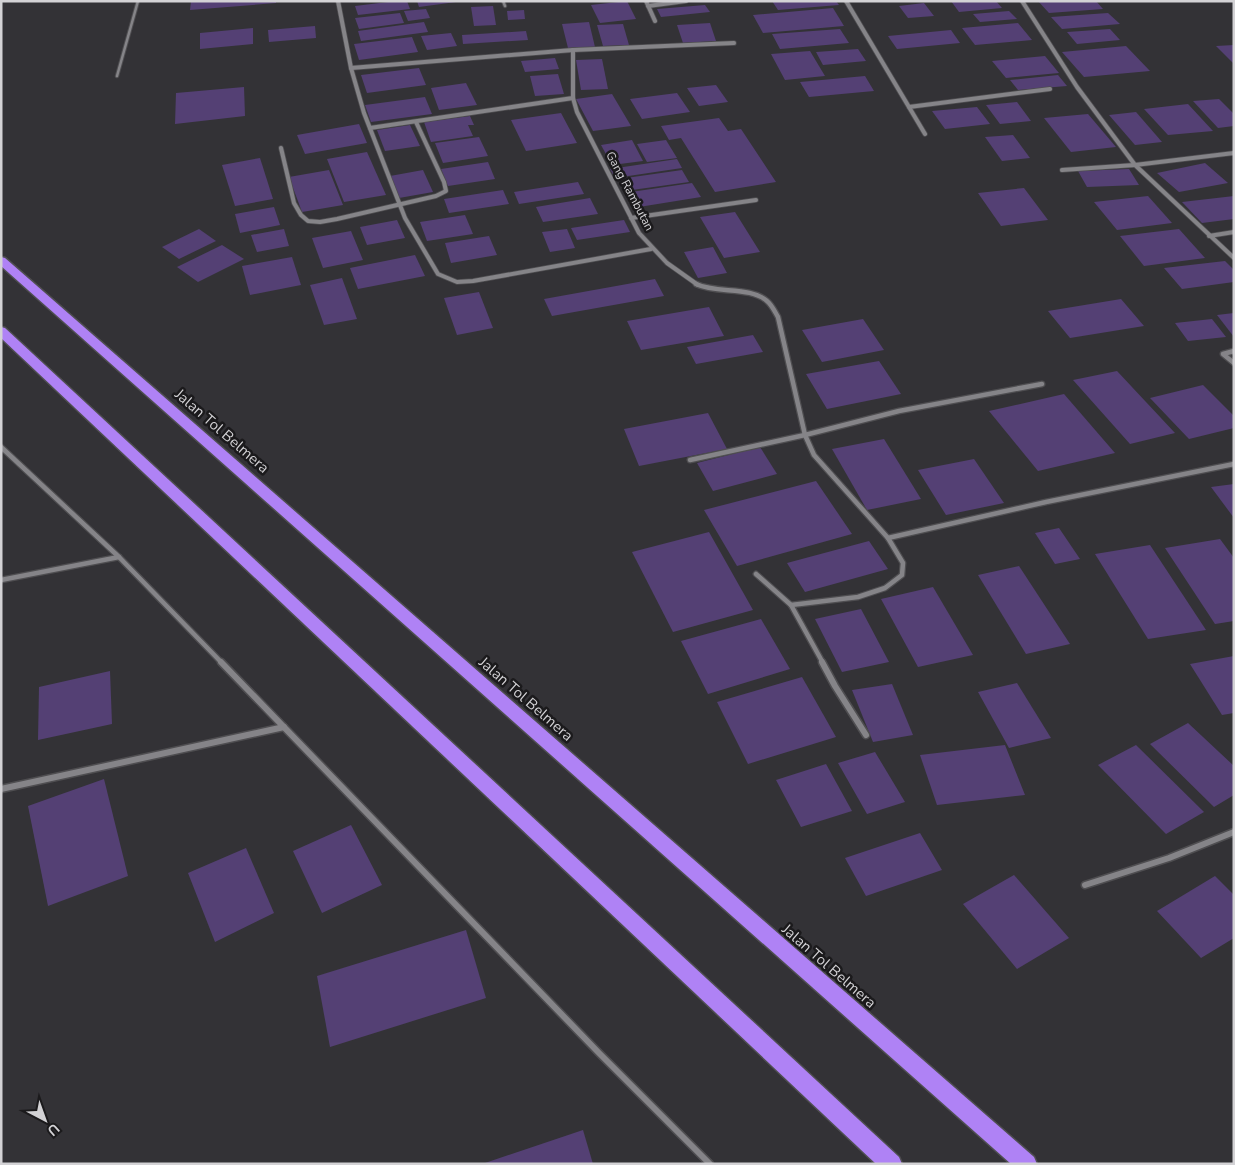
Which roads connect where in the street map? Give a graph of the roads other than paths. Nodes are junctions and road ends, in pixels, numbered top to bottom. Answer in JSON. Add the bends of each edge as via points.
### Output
{"nodes":[{"id":1,"x":138,"y":1,"type":"edge"},
{"id":2,"x":338,"y":1,"type":"edge"},
{"id":3,"x":503,"y":1,"type":"edge"},
{"id":4,"x":646,"y":1,"type":"edge"},
{"id":5,"x":686,"y":1,"type":"edge"},
{"id":6,"x":846,"y":1,"type":"edge"},
{"id":7,"x":1022,"y":1,"type":"edge"},
{"id":8,"x":505,"y":6,"type":"dead end"},
{"id":9,"x":648,"y":6,"type":"junction"},
{"id":10,"x":655,"y":21,"type":"dead end"},
{"id":11,"x":734,"y":43,"type":"dead end"},
{"id":12,"x":573,"y":50,"type":"junction"},
{"id":13,"x":351,"y":68,"type":"junction"},
{"id":14,"x":118,"y":76,"type":"dead end"},
{"id":15,"x":1050,"y":89,"type":"dead end"},
{"id":16,"x":573,"y":98,"type":"junction"},
{"id":17,"x":909,"y":107,"type":"junction"},
{"id":18,"x":416,"y":122,"type":"junction"},
{"id":19,"x":370,"y":128,"type":"junction"},
{"id":20,"x":925,"y":134,"type":"dead end"},
{"id":21,"x":281,"y":148,"type":"dead end"},
{"id":22,"x":1234,"y":153,"type":"edge"},
{"id":23,"x":1135,"y":165,"type":"junction"},
{"id":24,"x":1062,"y":170,"type":"dead end"},
{"id":25,"x":756,"y":200,"type":"dead end"},
{"id":26,"x":399,"y":204,"type":"junction"},
{"id":27,"x":631,"y":218,"type":"junction"},
{"id":28,"x":1234,"y":232,"type":"edge"},
{"id":29,"x":1209,"y":236,"type":"junction"},
{"id":30,"x":651,"y":248,"type":"junction"},
{"id":31,"x":1234,"y":258,"type":"edge"},
{"id":32,"x":1,"y":260,"type":"edge"},
{"id":33,"x":1,"y":332,"type":"edge"},
{"id":34,"x":1234,"y":352,"type":"edge"},
{"id":35,"x":1234,"y":363,"type":"edge"},
{"id":36,"x":1042,"y":384,"type":"dead end"},
{"id":37,"x":805,"y":435,"type":"junction"},
{"id":38,"x":1,"y":447,"type":"edge"},
{"id":39,"x":690,"y":460,"type":"dead end"},
{"id":40,"x":1234,"y":464,"type":"edge"},
{"id":41,"x":888,"y":538,"type":"junction"},
{"id":42,"x":119,"y":557,"type":"junction"},
{"id":43,"x":756,"y":574,"type":"dead end"},
{"id":44,"x":1,"y":580,"type":"edge"},
{"id":45,"x":791,"y":605,"type":"junction"},
{"id":46,"x":284,"y":727,"type":"junction"},
{"id":47,"x":866,"y":735,"type":"dead end"},
{"id":48,"x":1,"y":788,"type":"edge"},
{"id":49,"x":1234,"y":832,"type":"edge"},
{"id":50,"x":1085,"y":885,"type":"dead end"},
{"id":51,"x":710,"y":1164,"type":"edge"},
{"id":52,"x":892,"y":1164,"type":"edge"},
{"id":53,"x":1027,"y":1164,"type":"edge"}],
"edges":[{"from":1,"to":14,"type":"lane"},
{"from":2,"to":13,"type":"street"},
{"from":3,"to":8,"type":"lane"},
{"from":4,"to":9,"type":"street"},
{"from":5,"to":9,"type":"street"},
{"from":6,"to":17,"type":"street"},
{"from":7,"to":23,"type":"street","via":[[1077,87]]},
{"from":9,"to":10,"type":"street"},
{"from":11,"to":12,"type":"street"},
{"from":12,"to":13,"type":"street"},
{"from":12,"to":16,"type":"street"},
{"from":13,"to":19,"type":"street"},
{"from":15,"to":17,"type":"street"},
{"from":16,"to":18,"type":"street"},
{"from":16,"to":27,"type":"street","name":"Gang Rambutan"},
{"from":17,"to":20,"type":"street"},
{"from":18,"to":19,"type":"street"},
{"from":18,"to":26,"type":"street","via":[[446,190],[436,196]]},
{"from":19,"to":26,"type":"street"},
{"from":21,"to":26,"type":"street","via":[[294,203],[308,221],[337,219]]},
{"from":22,"to":23,"type":"street"},
{"from":23,"to":24,"type":"street"},
{"from":23,"to":29,"type":"street"},
{"from":25,"to":27,"type":"street"},
{"from":26,"to":30,"type":"street","via":[[438,274],[456,282]]},
{"from":27,"to":30,"type":"street","name":"Gang Rambutan"},
{"from":28,"to":29,"type":"street"},
{"from":29,"to":31,"type":"street"},
{"from":30,"to":37,"type":"street","name":"Gang Rambutan","via":[[700,287],[758,295],[768,301],[778,317]]},
{"from":32,"to":53,"type":"highway","name":"Jalan Tol Belmera"},
{"from":33,"to":52,"type":"highway"},
{"from":34,"to":35,"type":"street","via":[[1222,354]]},
{"from":36,"to":37,"type":"street","via":[[899,411]]},
{"from":37,"to":39,"type":"street"},
{"from":37,"to":41,"type":"street","name":"Gang Rambutan","via":[[814,455]]},
{"from":38,"to":42,"type":"street"},
{"from":40,"to":41,"type":"street"},
{"from":41,"to":45,"type":"street","name":"Gang Rambutan","via":[[903,563],[902,575],[885,588],[858,597]]},
{"from":42,"to":44,"type":"street"},
{"from":42,"to":46,"type":"street"},
{"from":43,"to":45,"type":"street"},
{"from":45,"to":47,"type":"street"},
{"from":46,"to":48,"type":"street"},
{"from":46,"to":51,"type":"street"},
{"from":49,"to":50,"type":"street","via":[[1169,858]]}]}
